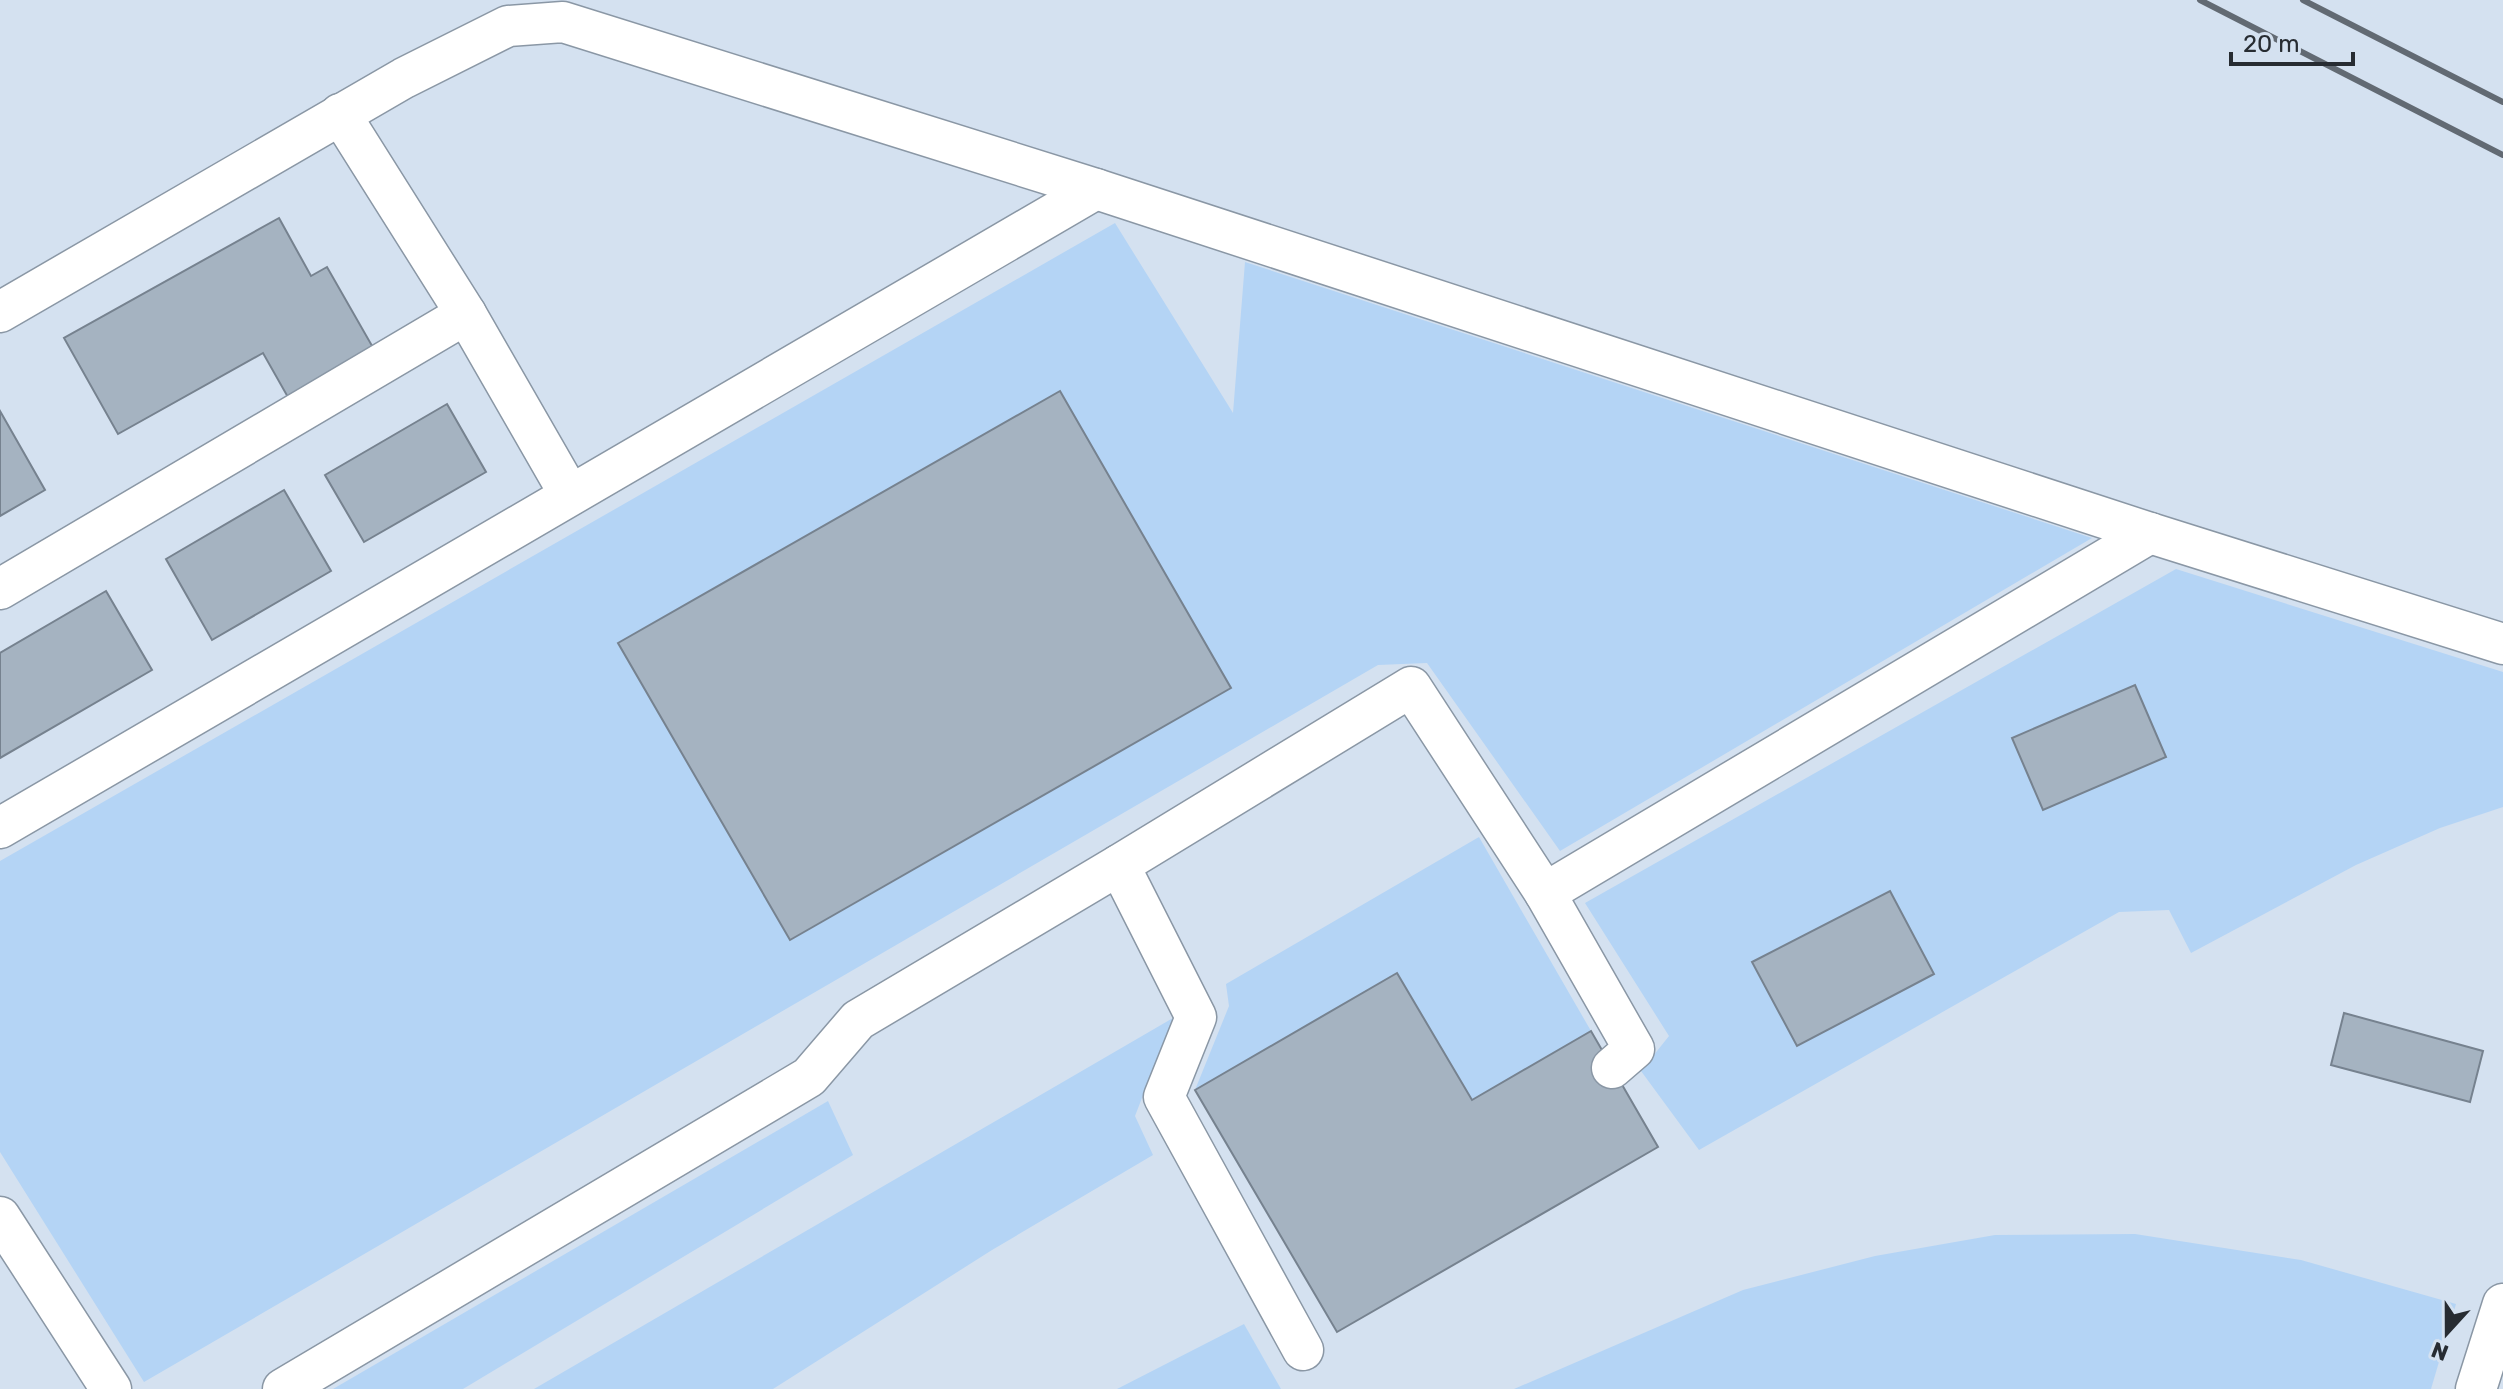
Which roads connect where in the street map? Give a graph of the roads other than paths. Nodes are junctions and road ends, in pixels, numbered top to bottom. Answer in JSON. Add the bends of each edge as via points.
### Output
{"nodes":[{"id":1,"x":340,"y":114,"type":"junction"},
{"id":2,"x":1096,"y":189,"type":"junction"},
{"id":3,"x":0,"y":312,"type":"edge"},
{"id":4,"x":466,"y":314,"type":"junction"},
{"id":5,"x":570,"y":495,"type":"junction"},
{"id":6,"x":2150,"y":533,"type":"junction"},
{"id":7,"x":0,"y":589,"type":"edge"},
{"id":8,"x":2503,"y":644,"type":"edge"},
{"id":9,"x":0,"y":828,"type":"edge"},
{"id":10,"x":1119,"y":865,"type":"junction"},
{"id":11,"x":1545,"y":893,"type":"junction"},
{"id":12,"x":1612,"y":1068,"type":"dead end"},
{"id":13,"x":0,"y":1217,"type":"edge"},
{"id":14,"x":2503,"y":1304,"type":"edge"},
{"id":15,"x":1303,"y":1350,"type":"dead end"},
{"id":16,"x":111,"y":1389,"type":"edge"},
{"id":17,"x":283,"y":1389,"type":"edge"},
{"id":18,"x":2476,"y":1389,"type":"edge"}],
"edges":[{"from":1,"to":2,"type":"lane","via":[[508,26],[563,22]]},
{"from":1,"to":3,"type":"lane"},
{"from":1,"to":4,"type":"lane"},
{"from":2,"to":5,"type":"lane"},
{"from":2,"to":6,"type":"lane"},
{"from":4,"to":5,"type":"lane"},
{"from":4,"to":7,"type":"lane"},
{"from":5,"to":9,"type":"lane"},
{"from":6,"to":8,"type":"lane"},
{"from":6,"to":11,"type":"lane"},
{"from":10,"to":11,"type":"lane","via":[[1411,687]]},
{"from":10,"to":15,"type":"lane","via":[[1196,1017],[1164,1097]]},
{"from":10,"to":17,"type":"lane","via":[[858,1020],[809,1077]]},
{"from":11,"to":12,"type":"lane","via":[[1634,1049]]},
{"from":13,"to":16,"type":"lane"},
{"from":14,"to":18,"type":"lane"}]}
